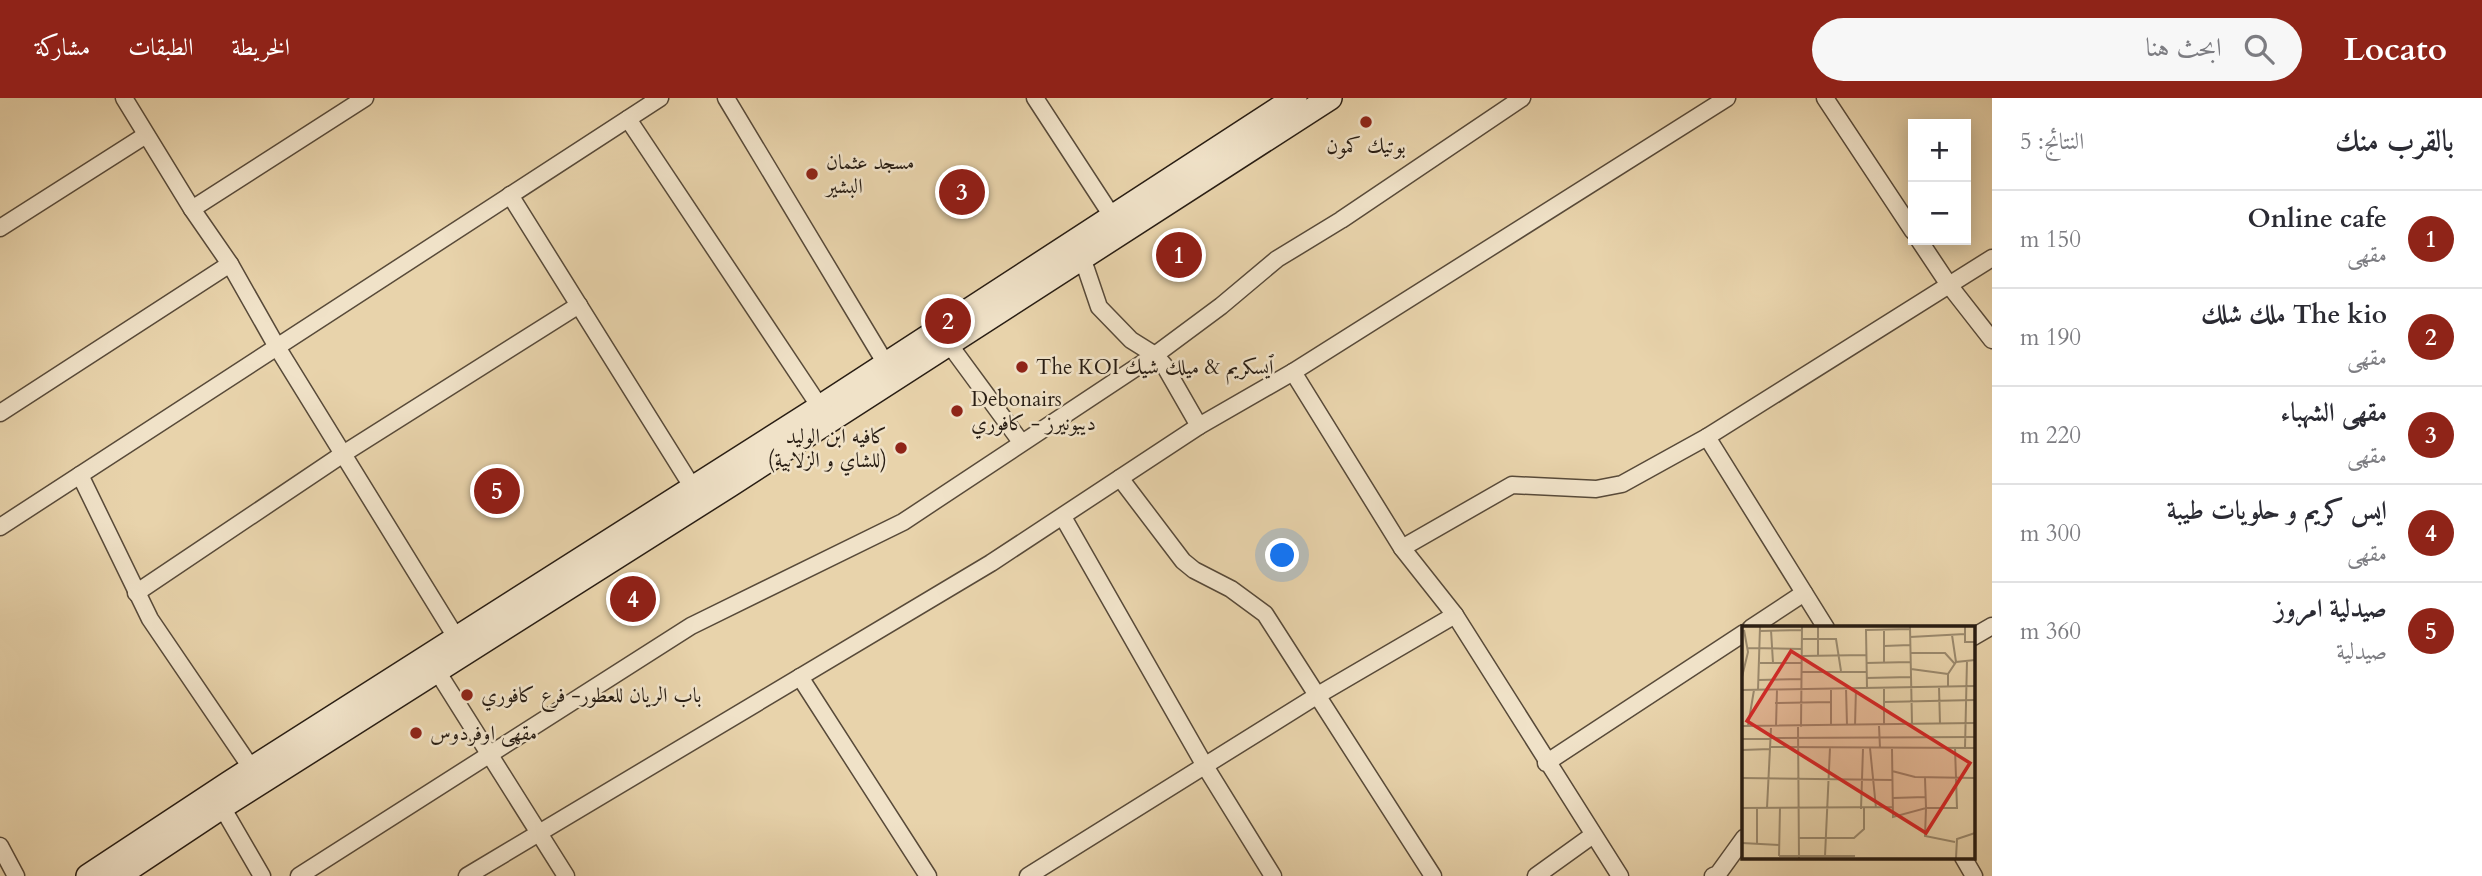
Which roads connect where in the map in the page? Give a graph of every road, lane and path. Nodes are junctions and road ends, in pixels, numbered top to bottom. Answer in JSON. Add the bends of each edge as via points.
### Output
{"nodes":[{"id":1,"x":124,"y":98,"type":"edge"},
{"id":2,"x":365,"y":98,"type":"edge"},
{"id":3,"x":660,"y":98,"type":"edge"},
{"id":4,"x":726,"y":98,"type":"edge"},
{"id":5,"x":1035,"y":98,"type":"edge"},
{"id":6,"x":1295,"y":98,"type":"edge"},
{"id":7,"x":1330,"y":98,"type":"edge"},
{"id":8,"x":1522,"y":98,"type":"edge"},
{"id":9,"x":1727,"y":98,"type":"edge"},
{"id":10,"x":1825,"y":98,"type":"edge"},
{"id":11,"x":628,"y":119,"type":"junction"},
{"id":12,"x":146,"y":135,"type":"junction"},
{"id":13,"x":510,"y":195,"type":"junction"},
{"id":14,"x":192,"y":209,"type":"junction"},
{"id":15,"x":1112,"y":216,"type":"junction"},
{"id":16,"x":1908,"y":224,"type":"edge"},
{"id":17,"x":0,"y":228,"type":"edge"},
{"id":18,"x":1107,"y":241,"type":"junction"},
{"id":19,"x":1922,"y":245,"type":"edge"},
{"id":20,"x":1082,"y":257,"type":"junction"},
{"id":21,"x":1992,"y":258,"type":"edge"},
{"id":22,"x":230,"y":264,"type":"junction"},
{"id":23,"x":1949,"y":285,"type":"junction"},
{"id":24,"x":579,"y":305,"type":"junction"},
{"id":25,"x":1992,"y":340,"type":"edge"},
{"id":26,"x":949,"y":344,"type":"junction"},
{"id":27,"x":277,"y":347,"type":"junction"},
{"id":28,"x":1154,"y":355,"type":"junction"},
{"id":29,"x":886,"y":364,"type":"junction"},
{"id":30,"x":1293,"y":372,"type":"junction"},
{"id":31,"x":879,"y":389,"type":"junction"},
{"id":32,"x":820,"y":408,"type":"junction"},
{"id":33,"x":0,"y":413,"type":"edge"},
{"id":34,"x":1199,"y":426,"type":"junction"},
{"id":35,"x":1707,"y":437,"type":"junction"},
{"id":36,"x":1021,"y":442,"type":"junction"},
{"id":37,"x":343,"y":454,"type":"junction"},
{"id":38,"x":80,"y":475,"type":"junction"},
{"id":39,"x":1120,"y":478,"type":"junction"},
{"id":40,"x":693,"y":488,"type":"junction"},
{"id":41,"x":1063,"y":517,"type":"junction"},
{"id":42,"x":0,"y":527,"type":"edge"},
{"id":43,"x":1402,"y":548,"type":"junction"},
{"id":44,"x":136,"y":593,"type":"junction"},
{"id":45,"x":1804,"y":593,"type":"junction"},
{"id":46,"x":1455,"y":615,"type":"junction"},
{"id":47,"x":1754,"y":626,"type":"edge"},
{"id":48,"x":1825,"y":626,"type":"edge"},
{"id":49,"x":1992,"y":626,"type":"edge"},
{"id":50,"x":1742,"y":634,"type":"edge"},
{"id":51,"x":1974,"y":636,"type":"edge"},
{"id":52,"x":461,"y":645,"type":"junction"},
{"id":53,"x":438,"y":671,"type":"junction"},
{"id":54,"x":800,"y":677,"type":"junction"},
{"id":55,"x":1318,"y":695,"type":"junction"},
{"id":56,"x":490,"y":753,"type":"junction"},
{"id":57,"x":1546,"y":763,"type":"junction"},
{"id":58,"x":1205,"y":766,"type":"junction"},
{"id":59,"x":252,"y":769,"type":"junction"},
{"id":60,"x":222,"y":807,"type":"junction"},
{"id":61,"x":540,"y":833,"type":"junction"},
{"id":62,"x":1593,"y":835,"type":"junction"},
{"id":63,"x":1742,"y":841,"type":"edge"},
{"id":64,"x":0,"y":846,"type":"edge"},
{"id":65,"x":1964,"y":858,"type":"edge"},
{"id":66,"x":16,"y":876,"type":"edge"},
{"id":67,"x":88,"y":876,"type":"edge"},
{"id":68,"x":118,"y":876,"type":"edge"},
{"id":69,"x":262,"y":876,"type":"edge"},
{"id":70,"x":299,"y":876,"type":"edge"},
{"id":71,"x":467,"y":876,"type":"edge"},
{"id":72,"x":566,"y":876,"type":"edge"},
{"id":73,"x":928,"y":876,"type":"edge"},
{"id":74,"x":1028,"y":876,"type":"edge"},
{"id":75,"x":1273,"y":876,"type":"edge"},
{"id":76,"x":1433,"y":876,"type":"edge"},
{"id":77,"x":1536,"y":876,"type":"edge"},
{"id":78,"x":1620,"y":876,"type":"edge"},
{"id":79,"x":1713,"y":876,"type":"edge"},
{"id":80,"x":1974,"y":876,"type":"edge"}],
"edges":[{"from":1,"to":12,"type":"street"},
{"from":2,"to":14,"type":"street"},
{"from":3,"to":11,"type":"street"},
{"from":4,"to":29,"type":"street"},
{"from":5,"to":15,"type":"street"},
{"from":6,"to":15,"type":"street"},
{"from":7,"to":18,"type":"street"},
{"from":8,"to":28,"type":"street","via":[[1277,259]]},
{"from":9,"to":30,"type":"street"},
{"from":10,"to":16,"type":"street"},
{"from":11,"to":13,"type":"street"},
{"from":11,"to":32,"type":"street"},
{"from":12,"to":14,"type":"street"},
{"from":12,"to":17,"type":"street"},
{"from":13,"to":24,"type":"street"},
{"from":13,"to":27,"type":"street"},
{"from":14,"to":22,"type":"street"},
{"from":15,"to":18,"type":"street"},
{"from":15,"to":29,"type":"street"},
{"from":18,"to":20,"type":"street"},
{"from":19,"to":23,"type":"street"},
{"from":20,"to":26,"type":"street"},
{"from":20,"to":28,"type":"street","via":[[1099,307],[1131,340]]},
{"from":21,"to":23,"type":"street"},
{"from":22,"to":27,"type":"street"},
{"from":22,"to":33,"type":"street"},
{"from":23,"to":25,"type":"street"},
{"from":23,"to":35,"type":"street"},
{"from":24,"to":37,"type":"street"},
{"from":24,"to":40,"type":"street"},
{"from":26,"to":31,"type":"street"},
{"from":26,"to":36,"type":"street"},
{"from":27,"to":37,"type":"street"},
{"from":27,"to":38,"type":"street"},
{"from":28,"to":34,"type":"street"},
{"from":28,"to":36,"type":"street"},
{"from":29,"to":31,"type":"street"},
{"from":29,"to":32,"type":"street"},
{"from":30,"to":34,"type":"street"},
{"from":30,"to":43,"type":"street"},
{"from":31,"to":52,"type":"street"},
{"from":32,"to":40,"type":"street"},
{"from":34,"to":39,"type":"street"},
{"from":35,"to":43,"type":"street","via":[[1609,488],[1512,485]]},
{"from":35,"to":45,"type":"street"},
{"from":36,"to":56,"type":"street","via":[[902,522],[691,626]]},
{"from":37,"to":44,"type":"street"},
{"from":37,"to":52,"type":"street"},
{"from":38,"to":42,"type":"street"},
{"from":38,"to":44,"type":"street"},
{"from":39,"to":41,"type":"street"},
{"from":39,"to":55,"type":"street","via":[[1183,561],[1265,614]]},
{"from":40,"to":52,"type":"street"},
{"from":41,"to":54,"type":"street"},
{"from":41,"to":58,"type":"street"},
{"from":43,"to":46,"type":"street"},
{"from":44,"to":59,"type":"street"},
{"from":45,"to":47,"type":"street"},
{"from":45,"to":48,"type":"street"},
{"from":46,"to":55,"type":"street"},
{"from":46,"to":57,"type":"street"},
{"from":49,"to":51,"type":"street"},
{"from":50,"to":57,"type":"street"},
{"from":52,"to":53,"type":"street"},
{"from":52,"to":59,"type":"street"},
{"from":53,"to":56,"type":"street"},
{"from":53,"to":60,"type":"street"},
{"from":54,"to":61,"type":"street"},
{"from":54,"to":73,"type":"street"},
{"from":55,"to":58,"type":"street"},
{"from":55,"to":76,"type":"street"},
{"from":56,"to":61,"type":"street"},
{"from":56,"to":70,"type":"street"},
{"from":57,"to":62,"type":"street"},
{"from":58,"to":74,"type":"street"},
{"from":58,"to":75,"type":"street"},
{"from":59,"to":67,"type":"street"},
{"from":60,"to":68,"type":"street"},
{"from":60,"to":69,"type":"street"},
{"from":61,"to":71,"type":"street"},
{"from":61,"to":72,"type":"street"},
{"from":62,"to":77,"type":"street"},
{"from":62,"to":78,"type":"street"},
{"from":63,"to":79,"type":"street"},
{"from":64,"to":66,"type":"street"},
{"from":65,"to":80,"type":"street"}]}
